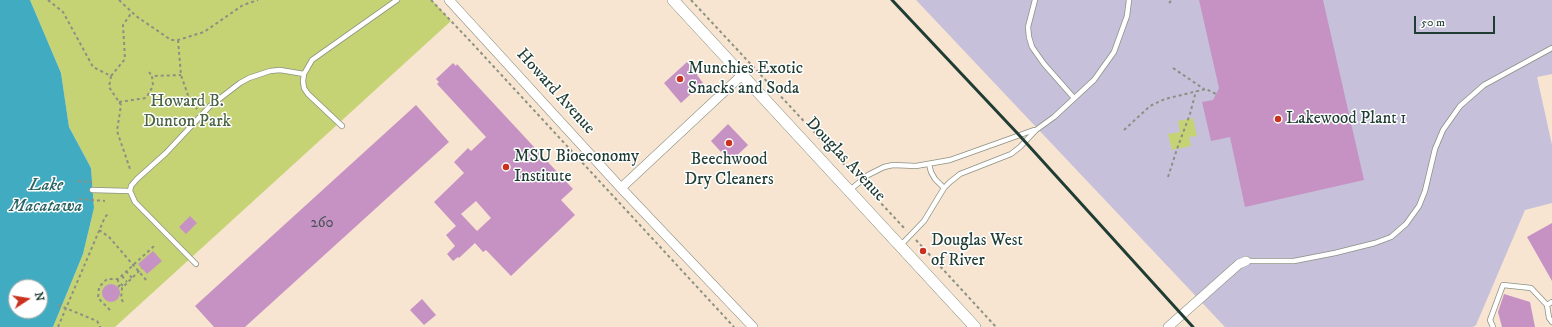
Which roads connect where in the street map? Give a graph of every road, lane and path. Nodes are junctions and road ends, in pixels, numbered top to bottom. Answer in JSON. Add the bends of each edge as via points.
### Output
{"nodes":[{"id":1,"x":48,"y":0,"type":"edge"},
{"id":2,"x":119,"y":0,"type":"edge"},
{"id":3,"x":258,"y":0,"type":"edge"},
{"id":4,"x":397,"y":0,"type":"edge"},
{"id":5,"x":430,"y":0,"type":"edge"},
{"id":6,"x":449,"y":0,"type":"edge"},
{"id":7,"x":673,"y":0,"type":"edge"},
{"id":8,"x":691,"y":0,"type":"edge"},
{"id":9,"x":1035,"y":0,"type":"edge"},
{"id":10,"x":1129,"y":0,"type":"edge"},
{"id":11,"x":1172,"y":0,"type":"edge"},
{"id":12,"x":1169,"y":3,"type":"dead end"},
{"id":13,"x":132,"y":12,"type":"junction"},
{"id":14,"x":178,"y":40,"type":"junction"},
{"id":15,"x":1552,"y":48,"type":"edge"},
{"id":16,"x":1173,"y":68,"type":"dead end"},
{"id":17,"x":149,"y":72,"type":"dead end"},
{"id":18,"x":304,"y":74,"type":"junction"},
{"id":19,"x":181,"y":75,"type":"junction"},
{"id":20,"x":742,"y":75,"type":"junction"},
{"id":21,"x":111,"y":76,"type":"junction"},
{"id":22,"x":152,"y":76,"type":"junction"},
{"id":23,"x":1204,"y":89,"type":"junction"},
{"id":24,"x":1196,"y":91,"type":"junction"},
{"id":25,"x":1216,"y":94,"type":"dead end"},
{"id":26,"x":1074,"y":98,"type":"junction"},
{"id":27,"x":120,"y":102,"type":"junction"},
{"id":28,"x":197,"y":109,"type":"dead end"},
{"id":29,"x":342,"y":126,"type":"dead end"},
{"id":30,"x":1036,"y":130,"type":"junction"},
{"id":31,"x":1124,"y":130,"type":"dead end"},
{"id":32,"x":929,"y":164,"type":"junction"},
{"id":33,"x":130,"y":169,"type":"dead end"},
{"id":34,"x":853,"y":174,"type":"dead end"},
{"id":35,"x":1168,"y":177,"type":"dead end"},
{"id":36,"x":621,"y":188,"type":"junction"},
{"id":37,"x":944,"y":188,"type":"junction"},
{"id":38,"x":92,"y":190,"type":"dead end"},
{"id":39,"x":850,"y":190,"type":"junction"},
{"id":40,"x":130,"y":191,"type":"junction"},
{"id":41,"x":869,"y":191,"type":"dead end"},
{"id":42,"x":79,"y":199,"type":"dead end"},
{"id":43,"x":105,"y":201,"type":"dead end"},
{"id":44,"x":108,"y":214,"type":"dead end"},
{"id":45,"x":904,"y":227,"type":"dead end"},
{"id":46,"x":99,"y":230,"type":"junction"},
{"id":47,"x":918,"y":243,"type":"dead end"},
{"id":48,"x":154,"y":246,"type":"dead end"},
{"id":49,"x":900,"y":246,"type":"junction"},
{"id":50,"x":1246,"y":261,"type":"joint"},
{"id":51,"x":196,"y":264,"type":"dead end"},
{"id":52,"x":134,"y":265,"type":"junction"},
{"id":53,"x":142,"y":268,"type":"dead end"},
{"id":54,"x":126,"y":271,"type":"junction"},
{"id":55,"x":139,"y":271,"type":"junction"},
{"id":56,"x":122,"y":276,"type":"junction"},
{"id":57,"x":132,"y":278,"type":"junction"},
{"id":58,"x":118,"y":279,"type":"junction"},
{"id":59,"x":147,"y":280,"type":"dead end"},
{"id":60,"x":127,"y":282,"type":"junction"},
{"id":61,"x":122,"y":285,"type":"junction"},
{"id":62,"x":118,"y":287,"type":"dead end"},
{"id":63,"x":123,"y":302,"type":"dead end"},
{"id":64,"x":1552,"y":302,"type":"edge"},
{"id":65,"x":58,"y":305,"type":"dead end"},
{"id":66,"x":1547,"y":305,"type":"junction"},
{"id":67,"x":66,"y":308,"type":"junction"},
{"id":68,"x":110,"y":310,"type":"dead end"},
{"id":69,"x":1552,"y":322,"type":"edge"},
{"id":70,"x":58,"y":327,"type":"edge"},
{"id":71,"x":100,"y":327,"type":"edge"},
{"id":72,"x":734,"y":327,"type":"edge"},
{"id":73,"x":753,"y":327,"type":"edge"},
{"id":74,"x":975,"y":327,"type":"edge"},
{"id":75,"x":996,"y":327,"type":"edge"},
{"id":76,"x":1168,"y":327,"type":"edge"},
{"id":77,"x":1493,"y":327,"type":"edge"}],
"edges":[{"from":1,"to":21,"type":"path","via":[[63,12],[93,67]]},
{"from":2,"to":13,"type":"path"},
{"from":3,"to":14,"type":"path","via":[[243,5],[204,32]]},
{"from":4,"to":18,"type":"lane","via":[[312,60]]},
{"from":5,"to":72,"type":"path"},
{"from":6,"to":36,"type":"street","name":"Howard Avenue"},
{"from":7,"to":20,"type":"street","name":"Douglas Avenue"},
{"from":8,"to":34,"type":"path"},
{"from":9,"to":26,"type":"lane","via":[[1028,27],[1032,47]]},
{"from":10,"to":26,"type":"lane","via":[[1127,16],[1114,52],[1094,80]]},
{"from":11,"to":12,"type":"path"},
{"from":13,"to":14,"type":"path","via":[[171,40]]},
{"from":13,"to":21,"type":"path","via":[[123,25],[125,59]]},
{"from":14,"to":19,"type":"path"},
{"from":15,"to":50,"type":"lane","via":[[1484,85],[1460,106],[1443,130],[1435,148],[1419,206],[1406,224],[1391,237],[1362,247],[1294,261]]},
{"from":16,"to":23,"type":"path"},
{"from":17,"to":22,"type":"path"},
{"from":18,"to":29,"type":"lane","via":[[304,88],[308,94]]},
{"from":18,"to":40,"type":"lane","via":[[270,71],[240,83],[210,106],[166,153],[137,179]]},
{"from":19,"to":22,"type":"path"},
{"from":19,"to":28,"type":"path","via":[[191,104]]},
{"from":20,"to":36,"type":"street"},
{"from":20,"to":39,"type":"street","name":"Douglas Avenue"},
{"from":21,"to":27,"type":"path","via":[[109,87]]},
{"from":22,"to":27,"type":"path","via":[[153,86],[146,98]]},
{"from":23,"to":24,"type":"path"},
{"from":23,"to":25,"type":"path"},
{"from":24,"to":31,"type":"path","via":[[1157,102]]},
{"from":24,"to":35,"type":"path"},
{"from":26,"to":30,"type":"lane"},
{"from":27,"to":33,"type":"path","via":[[116,131]]},
{"from":30,"to":32,"type":"lane","via":[[950,160]]},
{"from":30,"to":37,"type":"lane","via":[[1011,154],[960,174]]},
{"from":32,"to":37,"type":"lane","via":[[935,179]]},
{"from":32,"to":39,"type":"lane","via":[[884,167],[868,175]]},
{"from":36,"to":73,"type":"street","name":"Howard Avenue"},
{"from":37,"to":49,"type":"lane","via":[[924,221]]},
{"from":38,"to":40,"type":"lane"},
{"from":39,"to":49,"type":"street","name":"Douglas Avenue"},
{"from":40,"to":51,"type":"lane","via":[[135,202]]},
{"from":41,"to":45,"type":"path"},
{"from":42,"to":43,"type":"path"},
{"from":44,"to":46,"type":"path"},
{"from":46,"to":52,"type":"path"},
{"from":46,"to":67,"type":"path"},
{"from":47,"to":75,"type":"path"},
{"from":48,"to":52,"type":"path"},
{"from":49,"to":74,"type":"street","name":"Douglas Avenue"},
{"from":50,"to":76,"type":"street","via":[[1239,264]]},
{"from":52,"to":54,"type":"path"},
{"from":52,"to":55,"type":"path"},
{"from":53,"to":55,"type":"path"},
{"from":54,"to":56,"type":"path"},
{"from":54,"to":57,"type":"path"},
{"from":55,"to":57,"type":"path"},
{"from":55,"to":59,"type":"path"},
{"from":56,"to":58,"type":"path"},
{"from":56,"to":60,"type":"path"},
{"from":57,"to":60,"type":"path"},
{"from":58,"to":61,"type":"path"},
{"from":58,"to":68,"type":"path","via":[[106,279],[99,287],[98,298]]},
{"from":60,"to":61,"type":"path"},
{"from":61,"to":62,"type":"path"},
{"from":61,"to":63,"type":"path"},
{"from":64,"to":66,"type":"lane"},
{"from":65,"to":67,"type":"path"},
{"from":66,"to":69,"type":"lane"},
{"from":66,"to":77,"type":"lane","via":[[1532,288],[1503,285],[1490,320]]},
{"from":67,"to":70,"type":"path"},
{"from":67,"to":71,"type":"path","via":[[97,321]]}]}
